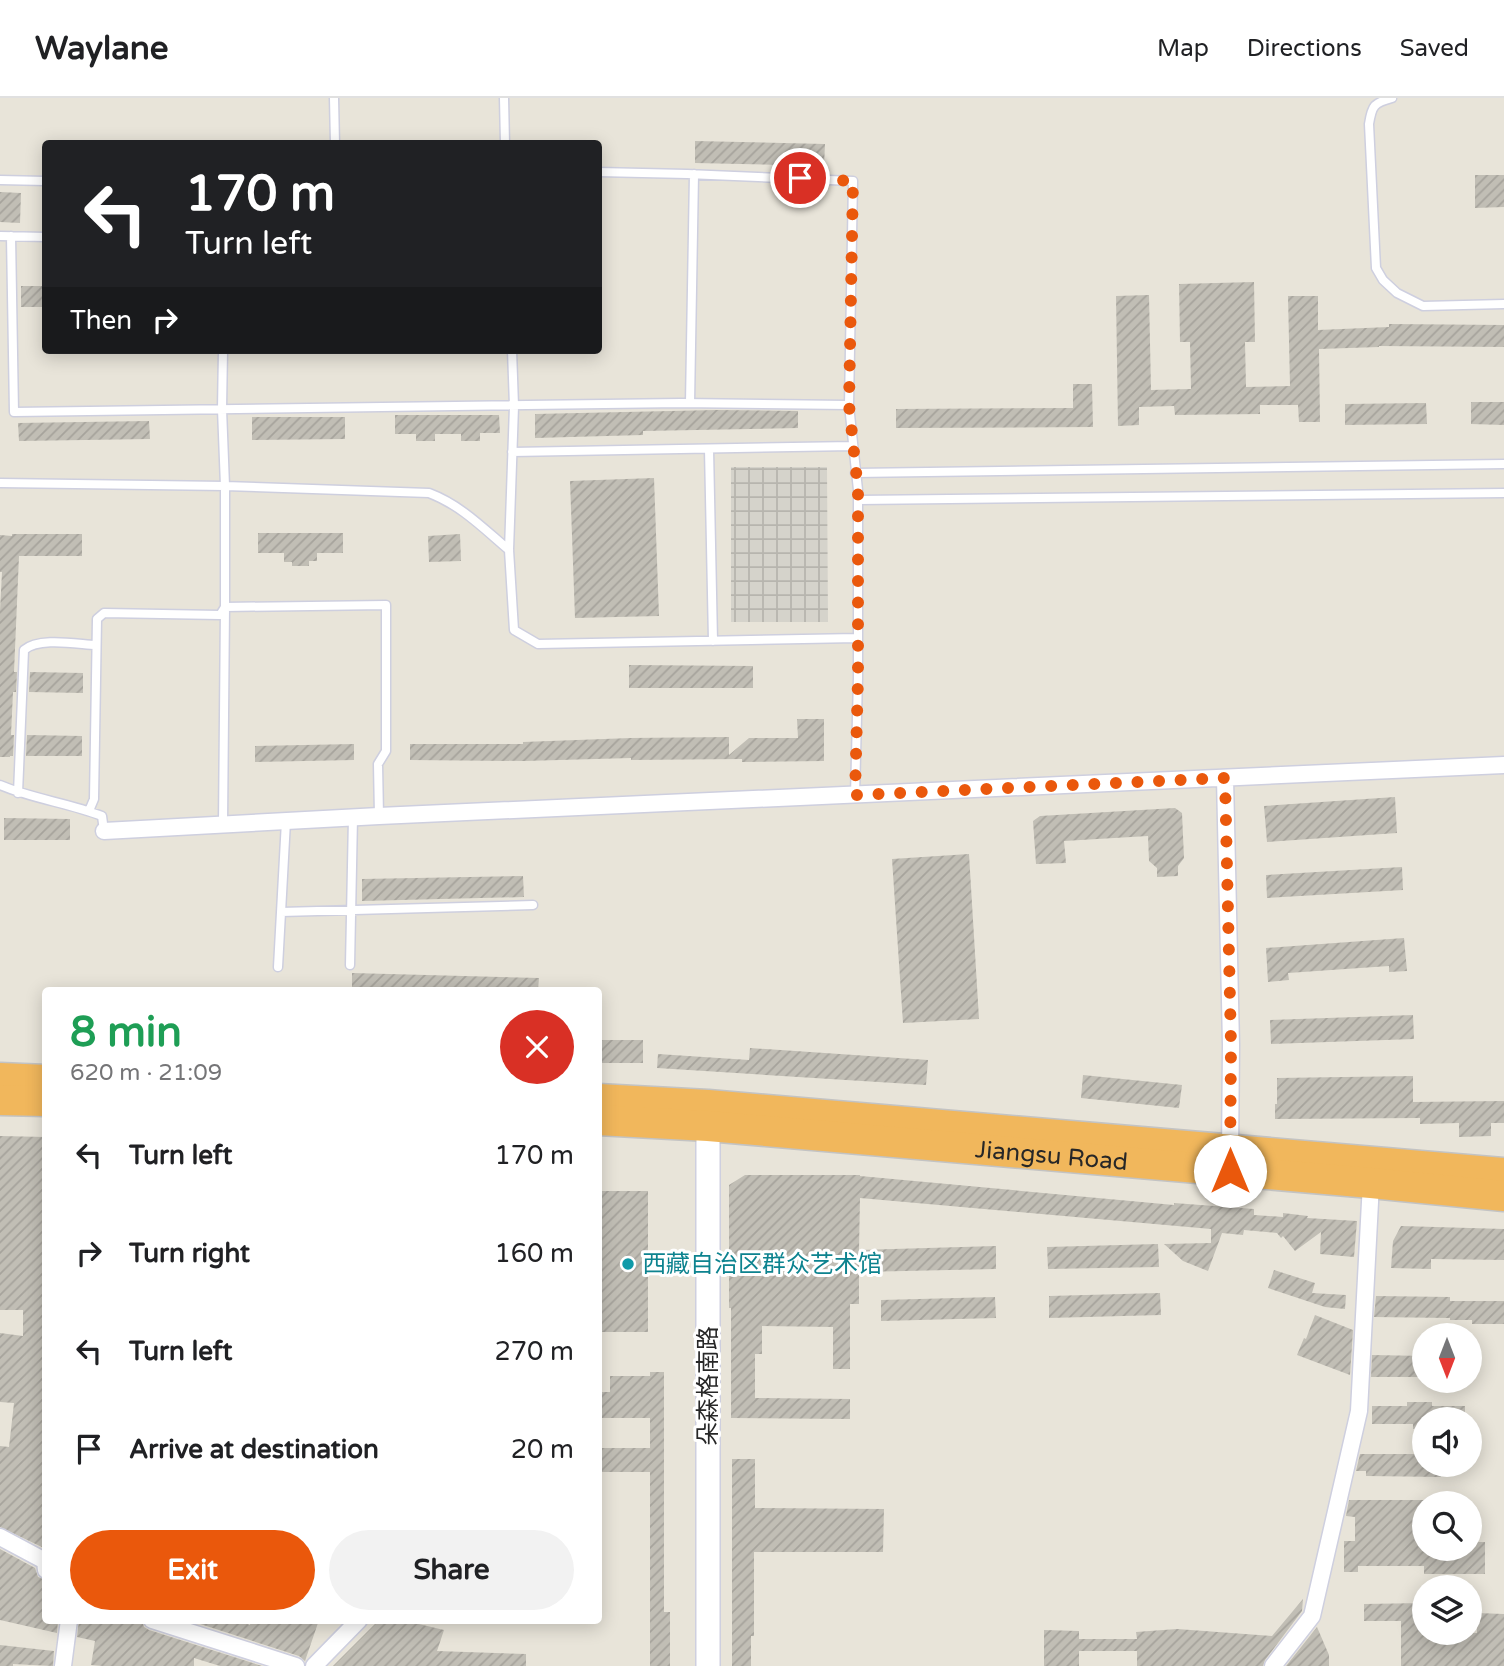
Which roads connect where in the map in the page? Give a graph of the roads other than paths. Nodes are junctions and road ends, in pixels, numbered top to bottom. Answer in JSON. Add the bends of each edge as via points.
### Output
{"nodes":[{"id":1,"x":334,"y":98,"type":"edge"},
{"id":2,"x":504,"y":98,"type":"edge"},
{"id":3,"x":1392,"y":98,"type":"edge"},
{"id":4,"x":1375,"y":100,"type":"edge"},
{"id":5,"x":334,"y":140,"type":"edge"},
{"id":6,"x":505,"y":140,"type":"edge"},
{"id":7,"x":602,"y":172,"type":"edge"},
{"id":8,"x":694,"y":174,"type":"junction"},
{"id":9,"x":0,"y":180,"type":"edge"},
{"id":10,"x":42,"y":181,"type":"edge"},
{"id":11,"x":0,"y":236,"type":"edge"},
{"id":12,"x":11,"y":236,"type":"junction"},
{"id":13,"x":42,"y":237,"type":"edge"},
{"id":14,"x":1504,"y":304,"type":"edge"},
{"id":15,"x":223,"y":354,"type":"edge"},
{"id":16,"x":512,"y":354,"type":"edge"},
{"id":17,"x":690,"y":403,"type":"junction"},
{"id":18,"x":849,"y":405,"type":"junction"},
{"id":19,"x":514,"y":406,"type":"junction"},
{"id":20,"x":222,"y":409,"type":"junction"},
{"id":21,"x":853,"y":446,"type":"junction"},
{"id":22,"x":709,"y":449,"type":"junction"},
{"id":23,"x":513,"y":452,"type":"junction"},
{"id":24,"x":1504,"y":464,"type":"edge"},
{"id":25,"x":855,"y":473,"type":"junction"},
{"id":26,"x":0,"y":483,"type":"edge"},
{"id":27,"x":225,"y":486,"type":"junction"},
{"id":28,"x":1504,"y":494,"type":"edge"},
{"id":29,"x":858,"y":500,"type":"junction"},
{"id":30,"x":509,"y":550,"type":"junction"},
{"id":31,"x":225,"y":607,"type":"junction"},
{"id":32,"x":857,"y":638,"type":"junction"},
{"id":33,"x":713,"y":641,"type":"junction"},
{"id":34,"x":96,"y":645,"type":"junction"},
{"id":35,"x":1504,"y":765,"type":"edge"},
{"id":36,"x":1225,"y":778,"type":"junction"},
{"id":37,"x":0,"y":785,"type":"edge"},
{"id":38,"x":18,"y":793,"type":"junction"},
{"id":39,"x":855,"y":795,"type":"junction"},
{"id":40,"x":89,"y":811,"type":"junction"},
{"id":41,"x":379,"y":816,"type":"junction"},
{"id":42,"x":354,"y":817,"type":"junction"},
{"id":43,"x":286,"y":821,"type":"junction"},
{"id":44,"x":223,"y":824,"type":"junction"},
{"id":45,"x":104,"y":831,"type":"joint"},
{"id":46,"x":533,"y":905,"type":"dead end"},
{"id":47,"x":352,"y":910,"type":"junction"},
{"id":48,"x":281,"y":912,"type":"junction"},
{"id":49,"x":350,"y":965,"type":"dead end"},
{"id":50,"x":278,"y":967,"type":"dead end"},
{"id":51,"x":0,"y":1079,"type":"edge"},
{"id":52,"x":42,"y":1080,"type":"edge"},
{"id":53,"x":0,"y":1100,"type":"edge"},
{"id":54,"x":602,"y":1100,"type":"edge"},
{"id":55,"x":42,"y":1101,"type":"edge"},
{"id":56,"x":708,"y":1116,"type":"junction"},
{"id":57,"x":602,"y":1121,"type":"edge"},
{"id":58,"x":1230,"y":1161,"type":"junction"},
{"id":59,"x":1504,"y":1173,"type":"edge"},
{"id":60,"x":1371,"y":1182,"type":"junction"},
{"id":61,"x":1504,"y":1196,"type":"edge"},
{"id":62,"x":0,"y":1537,"type":"edge"},
{"id":63,"x":42,"y":1559,"type":"edge"},
{"id":64,"x":68,"y":1624,"type":"edge"},
{"id":65,"x":165,"y":1624,"type":"edge"},
{"id":66,"x":355,"y":1624,"type":"edge"},
{"id":67,"x":63,"y":1666,"type":"edge"},
{"id":68,"x":296,"y":1666,"type":"edge"},
{"id":69,"x":314,"y":1666,"type":"edge"},
{"id":70,"x":708,"y":1666,"type":"edge"},
{"id":71,"x":1273,"y":1666,"type":"edge"}],
"edges":[{"from":1,"to":5,"type":"lane"},
{"from":2,"to":6,"type":"lane"},
{"from":3,"to":4,"type":"lane"},
{"from":4,"to":14,"type":"lane","via":[[1369,124],[1376,268],[1383,280],[1423,306]]},
{"from":7,"to":8,"type":"lane"},
{"from":8,"to":17,"type":"lane"},
{"from":8,"to":18,"type":"lane","via":[[853,181]]},
{"from":9,"to":10,"type":"lane"},
{"from":11,"to":12,"type":"lane"},
{"from":12,"to":13,"type":"lane"},
{"from":12,"to":20,"type":"lane","via":[[14,412]]},
{"from":15,"to":20,"type":"lane"},
{"from":16,"to":19,"type":"lane"},
{"from":17,"to":18,"type":"lane"},
{"from":17,"to":19,"type":"lane"},
{"from":18,"to":21,"type":"lane"},
{"from":19,"to":20,"type":"lane"},
{"from":19,"to":23,"type":"lane"},
{"from":20,"to":27,"type":"lane"},
{"from":21,"to":22,"type":"lane"},
{"from":21,"to":25,"type":"lane"},
{"from":22,"to":23,"type":"lane"},
{"from":22,"to":33,"type":"lane"},
{"from":23,"to":30,"type":"lane"},
{"from":24,"to":25,"type":"lane"},
{"from":25,"to":29,"type":"lane"},
{"from":26,"to":27,"type":"lane"},
{"from":27,"to":30,"type":"lane","via":[[429,493],[466,513]]},
{"from":27,"to":31,"type":"lane"},
{"from":28,"to":29,"type":"lane"},
{"from":29,"to":32,"type":"lane"},
{"from":30,"to":33,"type":"lane","via":[[514,630],[538,644]]},
{"from":31,"to":34,"type":"lane","via":[[220,615],[104,613],[97,619]]},
{"from":31,"to":41,"type":"lane","via":[[386,605],[386,751],[378,764]]},
{"from":31,"to":44,"type":"lane"},
{"from":32,"to":33,"type":"lane"},
{"from":32,"to":39,"type":"lane"},
{"from":34,"to":38,"type":"lane","via":[[40,643],[24,650]]},
{"from":34,"to":40,"type":"lane","via":[[94,799]]},
{"from":35,"to":36,"type":"street"},
{"from":36,"to":39,"type":"street"},
{"from":36,"to":58,"type":"street"},
{"from":37,"to":38,"type":"lane"},
{"from":38,"to":40,"type":"lane"},
{"from":39,"to":41,"type":"street"},
{"from":40,"to":45,"type":"lane","via":[[102,816]]},
{"from":41,"to":42,"type":"street"},
{"from":42,"to":43,"type":"street"},
{"from":42,"to":47,"type":"lane"},
{"from":43,"to":44,"type":"street"},
{"from":43,"to":48,"type":"lane"},
{"from":44,"to":45,"type":"street"},
{"from":46,"to":47,"type":"lane"},
{"from":47,"to":48,"type":"lane"},
{"from":47,"to":49,"type":"lane"},
{"from":48,"to":50,"type":"lane"},
{"from":51,"to":52,"type":"highway"},
{"from":53,"to":55,"type":"highway"},
{"from":54,"to":56,"type":"highway","name":"Jiangsu Road"},
{"from":56,"to":57,"type":"highway","name":"Jiangsu Road"},
{"from":56,"to":58,"type":"highway","name":"Jiangsu Road"},
{"from":56,"to":70,"type":"street","name":"朵森格南路"},
{"from":58,"to":59,"type":"highway","name":"Jiangsu Road"},
{"from":58,"to":60,"type":"highway","name":"Jiangsu Road"},
{"from":60,"to":61,"type":"highway","name":"Jiangsu Road"},
{"from":60,"to":71,"type":"street","via":[[1359,1410],[1312,1616]]},
{"from":62,"to":63,"type":"street"},
{"from":64,"to":67,"type":"street"},
{"from":65,"to":68,"type":"street"},
{"from":66,"to":69,"type":"street"}]}
